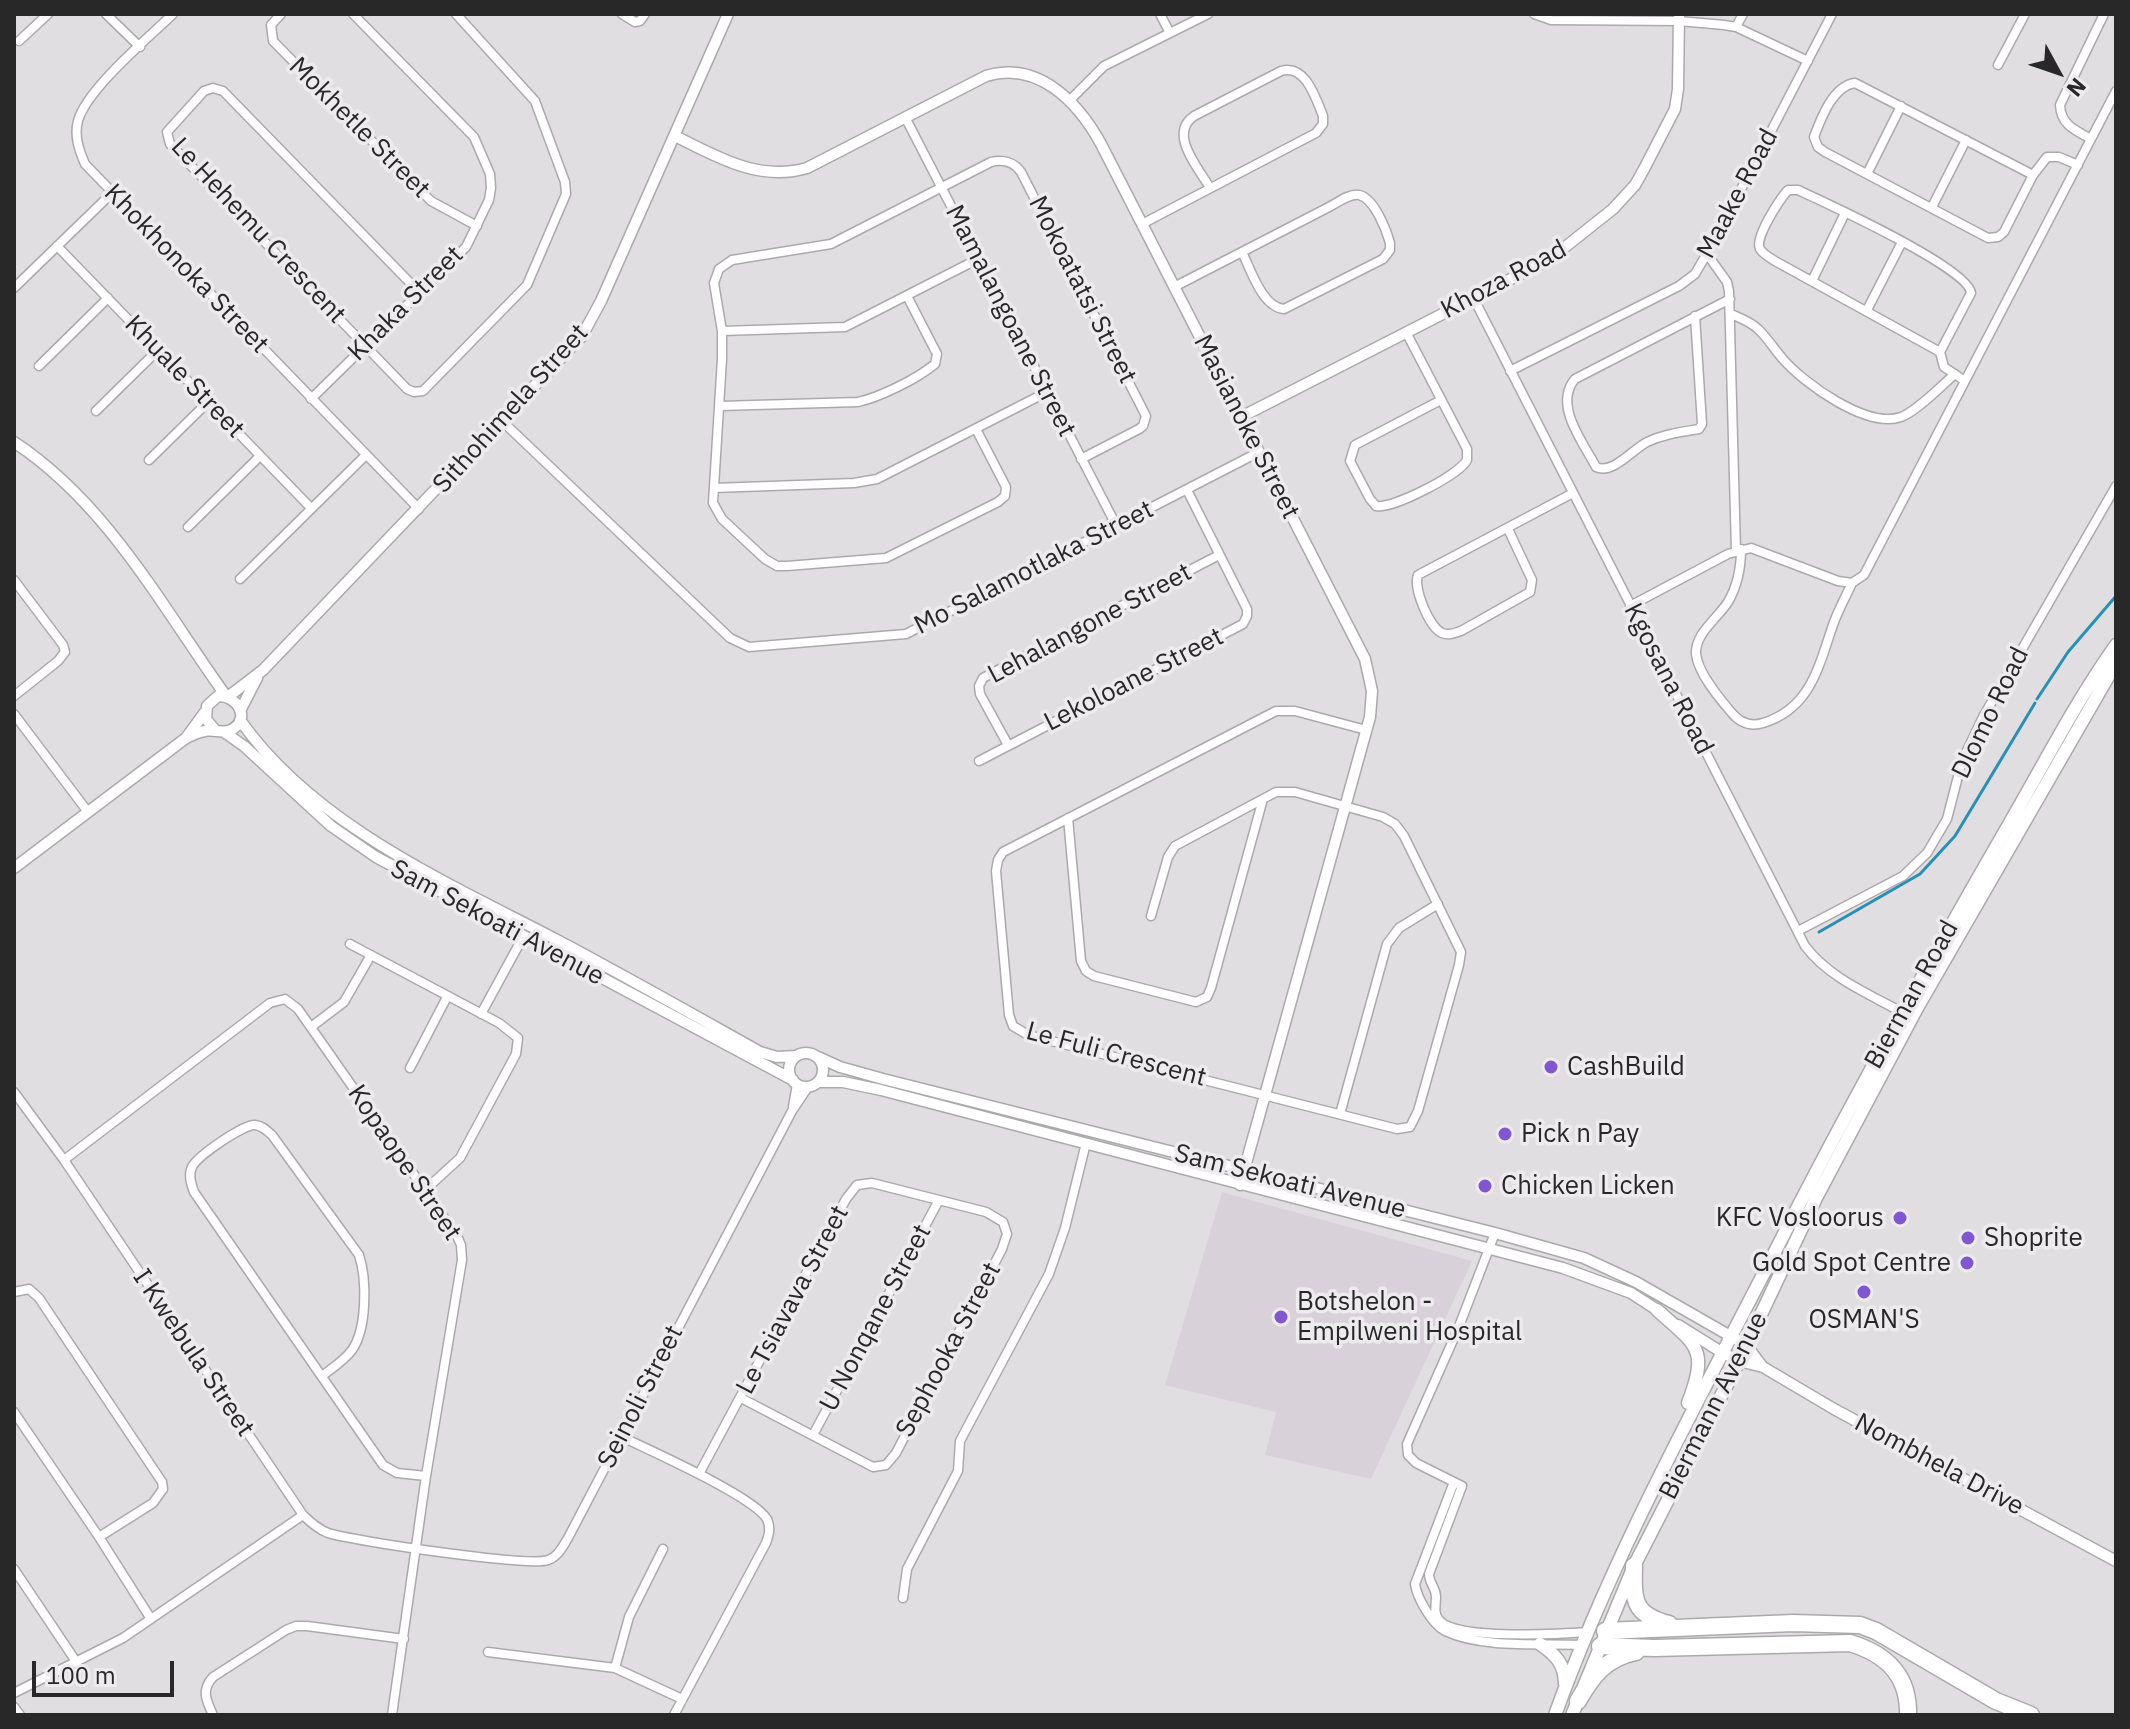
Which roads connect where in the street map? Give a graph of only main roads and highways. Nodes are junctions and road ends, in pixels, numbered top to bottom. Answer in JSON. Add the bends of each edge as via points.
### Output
{"nodes":[{"id":1,"x":2116,"y":645,"type":"edge"},
{"id":2,"x":2116,"y":663,"type":"edge"},
{"id":3,"x":1906,"y":1014,"type":"junction"},
{"id":4,"x":1657,"y":1310,"type":"road end"},
{"id":5,"x":1723,"y":1353,"type":"joint"},
{"id":6,"x":1685,"y":1422,"type":"junction"},
{"id":7,"x":1634,"y":1566,"type":"junction"},
{"id":8,"x":1691,"y":1628,"type":"junction"},
{"id":9,"x":1603,"y":1638,"type":"junction"},
{"id":10,"x":1540,"y":1644,"type":"road end"},
{"id":11,"x":1654,"y":1648,"type":"junction"},
{"id":12,"x":1565,"y":1687,"type":"junction"},
{"id":13,"x":1575,"y":1708,"type":"edge"},
{"id":14,"x":1555,"y":1715,"type":"edge"},
{"id":15,"x":1908,"y":1715,"type":"edge"},
{"id":16,"x":2031,"y":1715,"type":"edge"}],
"edges":[{"from":1,"to":3,"type":"main road","name":"Bierman Road"},
{"from":2,"to":3,"type":"main road","name":"Bierman Road"},
{"from":3,"to":5,"type":"main road","name":"Bierman Road"},
{"from":3,"to":7,"type":"main road","name":"Biermann Avenue"},
{"from":4,"to":6,"type":"main road","via":[[1686,1335],[1698,1354],[1700,1371]]},
{"from":5,"to":6,"type":"main road","name":"Biermann Avenue"},
{"from":6,"to":12,"type":"main road","name":"Biermann Avenue"},
{"from":7,"to":8,"type":"highway","via":[[1634,1596],[1645,1615]]},
{"from":7,"to":9,"type":"main road","name":"Biermann Avenue"},
{"from":8,"to":9,"type":"highway"},
{"from":8,"to":16,"type":"highway","via":[[1860,1625]]},
{"from":9,"to":11,"type":"highway"},
{"from":9,"to":13,"type":"main road","name":"Biermann Avenue"},
{"from":10,"to":12,"type":"main road","via":[[1563,1666]]},
{"from":11,"to":13,"type":"highway","via":[[1603,1665]]},
{"from":11,"to":15,"type":"highway","via":[[1850,1643],[1887,1660],[1899,1674],[1907,1691]]},
{"from":12,"to":14,"type":"main road","name":"Biermann Avenue"}]}
